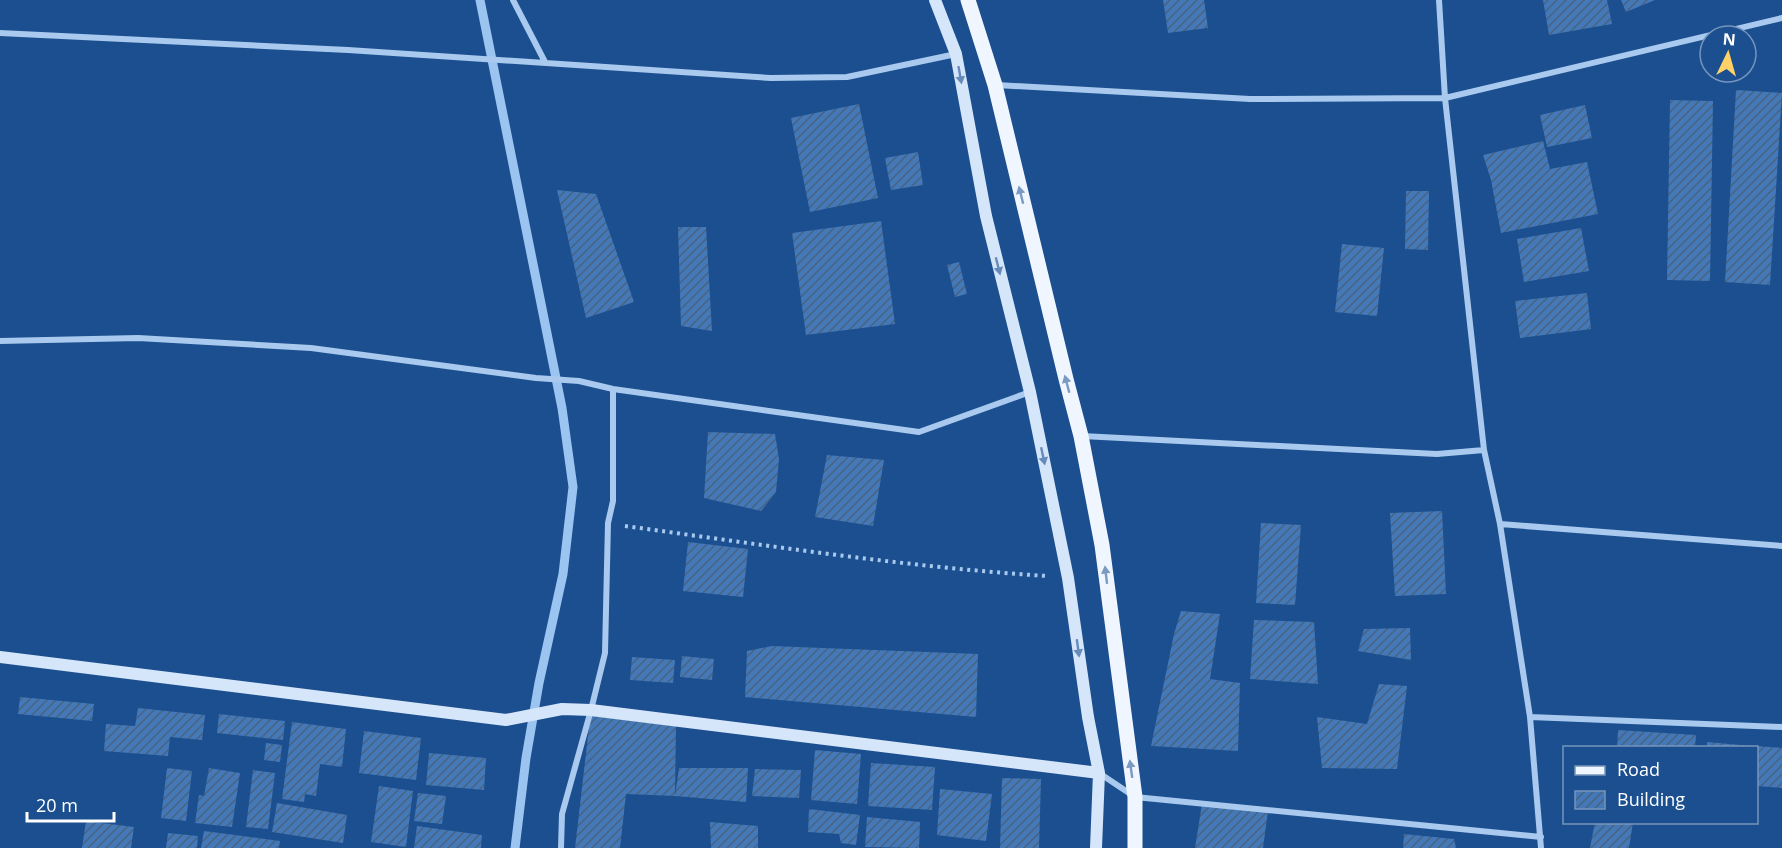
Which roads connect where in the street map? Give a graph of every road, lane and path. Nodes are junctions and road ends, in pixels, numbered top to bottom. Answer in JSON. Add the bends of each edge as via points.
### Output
{"nodes":[{"id":1,"x":513,"y":0,"type":"edge"},
{"id":2,"x":935,"y":0,"type":"edge"},
{"id":3,"x":968,"y":0,"type":"edge"},
{"id":4,"x":1439,"y":0,"type":"edge"},
{"id":5,"x":1782,"y":18,"type":"edge"},
{"id":6,"x":0,"y":33,"type":"edge"},
{"id":7,"x":956,"y":54,"type":"junction"},
{"id":8,"x":545,"y":62,"type":"junction"},
{"id":9,"x":995,"y":85,"type":"junction"},
{"id":10,"x":1445,"y":98,"type":"junction"},
{"id":11,"x":0,"y":341,"type":"edge"},
{"id":12,"x":613,"y":389,"type":"junction"},
{"id":13,"x":1029,"y":392,"type":"junction"},
{"id":14,"x":1081,"y":436,"type":"junction"},
{"id":15,"x":1484,"y":450,"type":"junction"},
{"id":16,"x":608,"y":523,"type":"junction"},
{"id":17,"x":1500,"y":524,"type":"junction"},
{"id":18,"x":1782,"y":546,"type":"edge"},
{"id":19,"x":1068,"y":578,"type":"junction"},
{"id":20,"x":0,"y":657,"type":"edge"},
{"id":21,"x":591,"y":710,"type":"junction"},
{"id":22,"x":1530,"y":717,"type":"junction"},
{"id":23,"x":1782,"y":727,"type":"edge"},
{"id":24,"x":1099,"y":773,"type":"junction"},
{"id":25,"x":1135,"y":797,"type":"junction"},
{"id":26,"x":1541,"y":837,"type":"junction"},
{"id":27,"x":561,"y":848,"type":"edge"},
{"id":28,"x":1096,"y":848,"type":"edge"},
{"id":29,"x":1135,"y":848,"type":"edge"},
{"id":30,"x":1541,"y":848,"type":"edge"}],
"edges":[{"from":1,"to":8,"type":"street"},
{"from":2,"to":7,"type":"main road"},
{"from":3,"to":9,"type":"main road"},
{"from":4,"to":10,"type":"street"},
{"from":5,"to":10,"type":"street"},
{"from":6,"to":8,"type":"street"},
{"from":7,"to":8,"type":"street","via":[[847,77],[771,78]]},
{"from":7,"to":13,"type":"main road","one_way":true,"via":[[986,216]]},
{"from":9,"to":10,"type":"street","via":[[1250,99]]},
{"from":14,"to":9,"type":"main road","one_way":true},
{"from":10,"to":15,"type":"street"},
{"from":11,"to":12,"type":"street","via":[[138,338],[311,348],[579,381]]},
{"from":12,"to":13,"type":"street","via":[[919,432]]},
{"from":12,"to":16,"type":"street","via":[[613,501]]},
{"from":13,"to":19,"type":"main road","one_way":true},
{"from":14,"to":15,"type":"street","via":[[1437,454]]},
{"from":25,"to":14,"type":"main road","one_way":true,"via":[[1102,545]]},
{"from":15,"to":17,"type":"street"},
{"from":16,"to":19,"type":"path","via":[[832,555]]},
{"from":16,"to":21,"type":"street","via":[[604,653]]},
{"from":17,"to":18,"type":"street"},
{"from":17,"to":22,"type":"street"},
{"from":19,"to":24,"type":"main road","one_way":true},
{"from":20,"to":21,"type":"main road","via":[[506,720],[562,709]]},
{"from":21,"to":24,"type":"main road"},
{"from":21,"to":27,"type":"street","via":[[562,814]]},
{"from":22,"to":23,"type":"street"},
{"from":22,"to":26,"type":"street"},
{"from":24,"to":25,"type":"street"},
{"from":24,"to":28,"type":"main road"},
{"from":25,"to":26,"type":"street"},
{"from":25,"to":29,"type":"main road"},
{"from":26,"to":30,"type":"street"}]}
